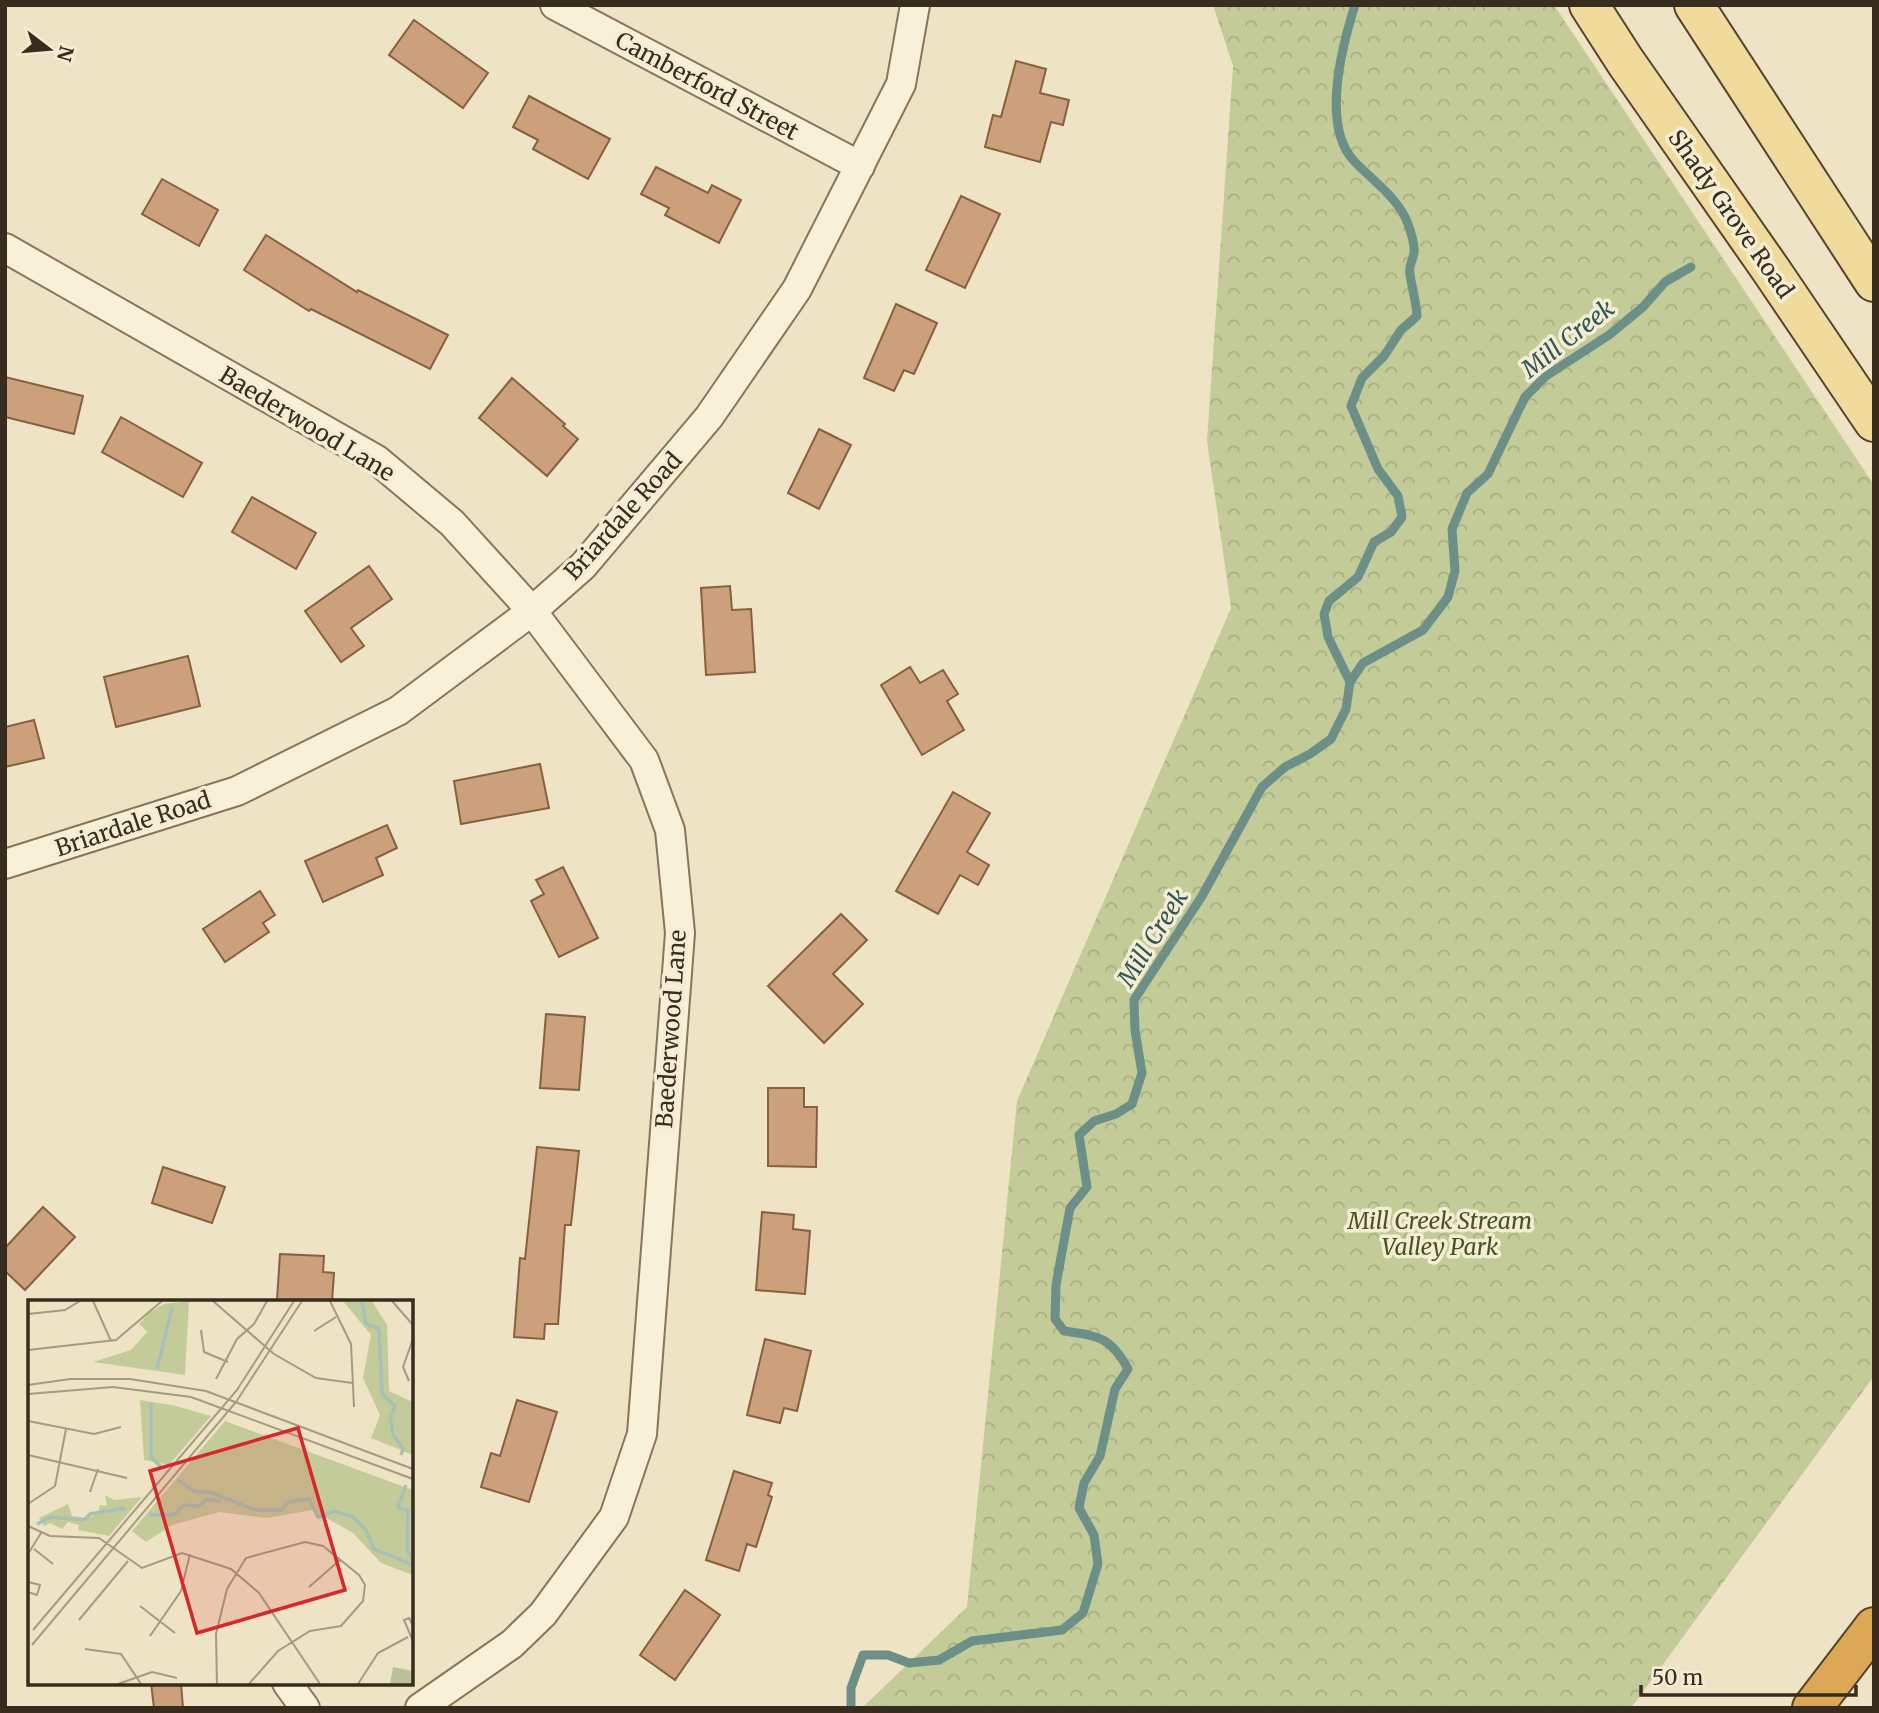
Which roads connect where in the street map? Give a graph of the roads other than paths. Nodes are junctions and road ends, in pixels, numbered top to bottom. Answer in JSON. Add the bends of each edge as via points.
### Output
{"nodes":[{"id":1,"x":555,"y":5,"type":"edge"},
{"id":2,"x":915,"y":5,"type":"edge"},
{"id":3,"x":1589,"y":5,"type":"edge"},
{"id":4,"x":1694,"y":5,"type":"edge"},
{"id":5,"x":860,"y":166,"type":"junction"},
{"id":6,"x":5,"y":248,"type":"edge"},
{"id":7,"x":1874,"y":282,"type":"edge"},
{"id":8,"x":1874,"y":422,"type":"edge"},
{"id":9,"x":532,"y":611,"type":"junction"},
{"id":10,"x":5,"y":864,"type":"edge"},
{"id":11,"x":1874,"y":1627,"type":"edge"},
{"id":12,"x":288,"y":1685,"type":"edge"},
{"id":13,"x":305,"y":1708,"type":"edge"},
{"id":14,"x":420,"y":1708,"type":"edge"},
{"id":15,"x":1812,"y":1708,"type":"edge"}],
"edges":[{"from":1,"to":5,"type":"street","name":"Camberford Street"},
{"from":2,"to":5,"type":"street","name":"Briardale Road","via":[[901,84]]},
{"from":3,"to":8,"type":"main road","name":"Shady Grove Road"},
{"from":4,"to":7,"type":"main road"},
{"from":5,"to":9,"type":"street","name":"Briardale Road","via":[[797,289],[709,417],[583,566]]},
{"from":6,"to":9,"type":"street","name":"Baederwood Lane","via":[[377,460],[452,523]]},
{"from":9,"to":10,"type":"street","name":"Briardale Road","via":[[398,710],[237,791]]},
{"from":9,"to":14,"type":"street","name":"Baederwood Lane","via":[[644,760],[670,830],[680,933],[642,1434],[614,1517],[543,1614],[512,1644]]},
{"from":11,"to":15,"type":"highway"},
{"from":12,"to":13,"type":"street"}]}
